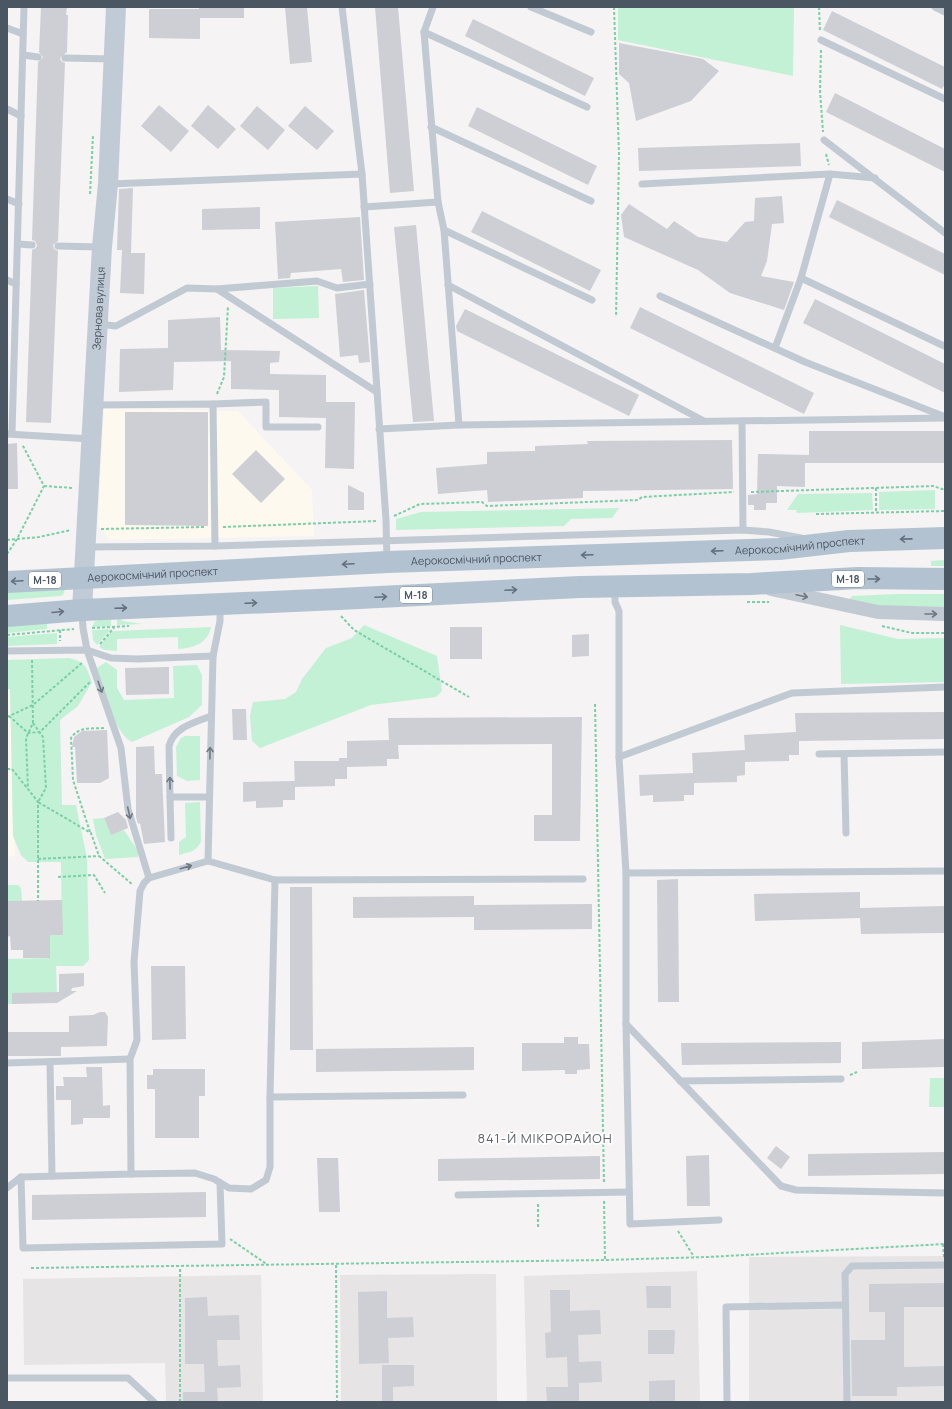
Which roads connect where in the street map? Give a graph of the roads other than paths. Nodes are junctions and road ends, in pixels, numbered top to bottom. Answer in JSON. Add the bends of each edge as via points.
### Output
{"nodes":[{"id":1,"x":24,"y":7,"type":"edge"},
{"id":2,"x":116,"y":7,"type":"edge"},
{"id":3,"x":342,"y":7,"type":"edge"},
{"id":4,"x":433,"y":7,"type":"edge"},
{"id":5,"x":531,"y":7,"type":"edge"},
{"id":6,"x":935,"y":7,"type":"edge"},
{"id":7,"x":945,"y":12,"type":"edge"},
{"id":8,"x":7,"y":28,"type":"edge"},
{"id":9,"x":424,"y":32,"type":"junction"},
{"id":10,"x":591,"y":32,"type":"dead end"},
{"id":11,"x":23,"y":34,"type":"junction"},
{"id":12,"x":821,"y":40,"type":"road end"},
{"id":13,"x":23,"y":56,"type":"junction"},
{"id":14,"x":38,"y":57,"type":"dead end"},
{"id":15,"x":65,"y":58,"type":"dead end"},
{"id":16,"x":113,"y":59,"type":"junction"},
{"id":17,"x":945,"y":99,"type":"edge"},
{"id":18,"x":587,"y":107,"type":"dead end"},
{"id":19,"x":7,"y":109,"type":"edge"},
{"id":20,"x":21,"y":116,"type":"junction"},
{"id":21,"x":431,"y":127,"type":"junction"},
{"id":22,"x":824,"y":140,"type":"road end"},
{"id":23,"x":362,"y":174,"type":"junction"},
{"id":24,"x":830,"y":174,"type":"junction"},
{"id":25,"x":875,"y":178,"type":"junction"},
{"id":26,"x":108,"y":184,"type":"junction"},
{"id":27,"x":642,"y":184,"type":"dead end"},
{"id":28,"x":7,"y":199,"type":"edge"},
{"id":29,"x":591,"y":201,"type":"dead end"},
{"id":30,"x":438,"y":202,"type":"junction"},
{"id":31,"x":18,"y":204,"type":"junction"},
{"id":32,"x":364,"y":207,"type":"junction"},
{"id":33,"x":444,"y":230,"type":"junction"},
{"id":34,"x":945,"y":233,"type":"edge"},
{"id":35,"x":18,"y":244,"type":"junction"},
{"id":36,"x":32,"y":245,"type":"dead end"},
{"id":37,"x":58,"y":246,"type":"dead end"},
{"id":38,"x":102,"y":247,"type":"junction"},
{"id":39,"x":801,"y":278,"type":"junction"},
{"id":40,"x":7,"y":280,"type":"edge"},
{"id":41,"x":16,"y":284,"type":"junction"},
{"id":42,"x":370,"y":284,"type":"junction"},
{"id":43,"x":448,"y":285,"type":"junction"},
{"id":44,"x":217,"y":289,"type":"junction"},
{"id":45,"x":660,"y":296,"type":"dead end"},
{"id":46,"x":592,"y":300,"type":"dead end"},
{"id":47,"x":98,"y":324,"type":"junction"},
{"id":48,"x":945,"y":345,"type":"edge"},
{"id":49,"x":774,"y":348,"type":"junction"},
{"id":50,"x":7,"y":364,"type":"edge"},
{"id":51,"x":14,"y":368,"type":"junction"},
{"id":52,"x":377,"y":392,"type":"junction"},
{"id":53,"x":213,"y":404,"type":"junction"},
{"id":54,"x":93,"y":405,"type":"junction"},
{"id":55,"x":945,"y":418,"type":"edge"},
{"id":56,"x":742,"y":421,"type":"junction"},
{"id":57,"x":705,"y":422,"type":"junction"},
{"id":58,"x":459,"y":425,"type":"junction"},
{"id":59,"x":318,"y":427,"type":"dead end"},
{"id":60,"x":379,"y":429,"type":"junction"},
{"id":61,"x":12,"y":434,"type":"edge"},
{"id":62,"x":91,"y":439,"type":"junction"},
{"id":63,"x":743,"y":530,"type":"junction"},
{"id":64,"x":86,"y":538,"type":"junction"},
{"id":65,"x":945,"y":538,"type":"edge"},
{"id":66,"x":387,"y":540,"type":"junction"},
{"id":67,"x":826,"y":543,"type":"junction"},
{"id":68,"x":215,"y":546,"type":"junction"},
{"id":69,"x":387,"y":562,"type":"junction"},
{"id":70,"x":84,"y":578,"type":"junction"},
{"id":71,"x":945,"y":579,"type":"edge"},
{"id":72,"x":7,"y":582,"type":"edge"},
{"id":73,"x":615,"y":586,"type":"junction"},
{"id":74,"x":748,"y":593,"type":"junction"},
{"id":75,"x":220,"y":604,"type":"junction"},
{"id":76,"x":82,"y":610,"type":"junction"},
{"id":77,"x":945,"y":614,"type":"edge"},
{"id":78,"x":7,"y":616,"type":"edge"},
{"id":79,"x":87,"y":650,"type":"junction"},
{"id":80,"x":7,"y":651,"type":"edge"},
{"id":81,"x":213,"y":656,"type":"junction"},
{"id":82,"x":945,"y":687,"type":"edge"},
{"id":83,"x":210,"y":716,"type":"junction"},
{"id":84,"x":945,"y":752,"type":"edge"},
{"id":85,"x":819,"y":754,"type":"dead end"},
{"id":86,"x":844,"y":754,"type":"junction"},
{"id":87,"x":619,"y":758,"type":"junction"},
{"id":88,"x":170,"y":797,"type":"junction"},
{"id":89,"x":209,"y":797,"type":"junction"},
{"id":90,"x":846,"y":833,"type":"dead end"},
{"id":91,"x":171,"y":838,"type":"dead end"},
{"id":92,"x":208,"y":860,"type":"junction"},
{"id":93,"x":945,"y":871,"type":"edge"},
{"id":94,"x":626,"y":873,"type":"junction"},
{"id":95,"x":149,"y":878,"type":"junction"},
{"id":96,"x":583,"y":879,"type":"dead end"},
{"id":97,"x":275,"y":880,"type":"junction"},
{"id":98,"x":626,"y":1024,"type":"junction"},
{"id":99,"x":130,"y":1059,"type":"junction"},
{"id":100,"x":50,"y":1062,"type":"junction"},
{"id":101,"x":7,"y":1063,"type":"edge"},
{"id":102,"x":841,"y":1079,"type":"dead end"},
{"id":103,"x":680,"y":1081,"type":"junction"},
{"id":104,"x":462,"y":1095,"type":"dead end"},
{"id":105,"x":270,"y":1097,"type":"junction"},
{"id":106,"x":131,"y":1174,"type":"junction"},
{"id":107,"x":52,"y":1176,"type":"junction"},
{"id":108,"x":21,"y":1177,"type":"junction"},
{"id":109,"x":220,"y":1182,"type":"junction"},
{"id":110,"x":7,"y":1188,"type":"edge"},
{"id":111,"x":629,"y":1192,"type":"junction"},
{"id":112,"x":945,"y":1193,"type":"edge"},
{"id":113,"x":458,"y":1195,"type":"dead end"},
{"id":114,"x":719,"y":1220,"type":"dead end"},
{"id":115,"x":945,"y":1265,"type":"edge"},
{"id":116,"x":845,"y":1305,"type":"junction"},
{"id":117,"x":7,"y":1378,"type":"edge"},
{"id":118,"x":154,"y":1402,"type":"edge"},
{"id":119,"x":726,"y":1402,"type":"edge"},
{"id":120,"x":847,"y":1402,"type":"edge"}],
"edges":[{"from":1,"to":11,"type":"lane"},
{"from":2,"to":16,"type":"street","name":"Зернова вулиця"},
{"from":3,"to":23,"type":"lane"},
{"from":4,"to":9,"type":"lane"},
{"from":5,"to":10,"type":"lane"},
{"from":6,"to":7,"type":"lane"},
{"from":8,"to":11,"type":"lane"},
{"from":9,"to":18,"type":"lane"},
{"from":9,"to":21,"type":"lane"},
{"from":11,"to":13,"type":"lane"},
{"from":12,"to":17,"type":"lane"},
{"from":13,"to":14,"type":"lane"},
{"from":13,"to":20,"type":"lane"},
{"from":15,"to":16,"type":"lane"},
{"from":16,"to":26,"type":"street","name":"Зернова вулиця"},
{"from":19,"to":20,"type":"lane"},
{"from":20,"to":31,"type":"lane"},
{"from":21,"to":29,"type":"lane"},
{"from":21,"to":30,"type":"lane"},
{"from":22,"to":25,"type":"lane"},
{"from":23,"to":26,"type":"lane"},
{"from":23,"to":32,"type":"lane"},
{"from":24,"to":25,"type":"lane"},
{"from":24,"to":27,"type":"lane"},
{"from":24,"to":39,"type":"lane"},
{"from":25,"to":34,"type":"lane"},
{"from":26,"to":38,"type":"street","name":"Зернова вулиця"},
{"from":28,"to":31,"type":"lane"},
{"from":30,"to":32,"type":"lane"},
{"from":30,"to":33,"type":"lane"},
{"from":31,"to":35,"type":"lane"},
{"from":32,"to":42,"type":"lane"},
{"from":33,"to":43,"type":"lane"},
{"from":33,"to":46,"type":"lane"},
{"from":35,"to":36,"type":"lane"},
{"from":35,"to":41,"type":"lane"},
{"from":37,"to":38,"type":"lane"},
{"from":38,"to":47,"type":"street","name":"Зернова вулиця"},
{"from":39,"to":48,"type":"lane"},
{"from":39,"to":49,"type":"lane"},
{"from":40,"to":41,"type":"lane"},
{"from":41,"to":51,"type":"lane"},
{"from":42,"to":44,"type":"lane","via":[[337,288],[317,281]]},
{"from":42,"to":52,"type":"lane"},
{"from":43,"to":57,"type":"lane"},
{"from":43,"to":58,"type":"lane"},
{"from":44,"to":47,"type":"lane","via":[[187,288],[116,326]]},
{"from":44,"to":52,"type":"lane"},
{"from":45,"to":49,"type":"lane"},
{"from":47,"to":54,"type":"street","name":"Зернова вулиця"},
{"from":49,"to":55,"type":"lane"},
{"from":50,"to":51,"type":"lane"},
{"from":51,"to":61,"type":"lane"},
{"from":52,"to":60,"type":"lane"},
{"from":53,"to":54,"type":"lane"},
{"from":53,"to":59,"type":"lane","via":[[266,402],[266,427]]},
{"from":53,"to":68,"type":"lane"},
{"from":54,"to":62,"type":"street","name":"Зернова вулиця"},
{"from":55,"to":56,"type":"lane"},
{"from":56,"to":57,"type":"lane"},
{"from":56,"to":63,"type":"lane"},
{"from":57,"to":58,"type":"lane"},
{"from":58,"to":60,"type":"lane"},
{"from":60,"to":66,"type":"lane"},
{"from":61,"to":62,"type":"lane"},
{"from":62,"to":64,"type":"street","name":"Зернова вулиця"},
{"from":63,"to":66,"type":"lane"},
{"from":63,"to":67,"type":"lane","via":[[769,532]]},
{"from":64,"to":68,"type":"lane"},
{"from":64,"to":70,"type":"street","name":"Зернова вулиця"},
{"from":65,"to":67,"type":"main road","name":"Аерокосмічний проспект","number":"М-18","one_way":true},
{"from":66,"to":68,"type":"lane"},
{"from":66,"to":69,"type":"lane"},
{"from":67,"to":69,"type":"main road","name":"Аерокосмічний проспект","number":"М-18","one_way":true,"via":[[779,549]]},
{"from":69,"to":70,"type":"main road","name":"Аерокосмічний проспект","number":"М-18","one_way":true},
{"from":70,"to":72,"type":"main road","name":"Аерокосмічний проспект","number":"М-18","one_way":true},
{"from":70,"to":76,"type":"street","name":"Зернова вулиця"},
{"from":74,"to":71,"type":"main road","number":"М-18","one_way":true,"via":[[858,578]]},
{"from":73,"to":74,"type":"main road","number":"М-18"},
{"from":75,"to":73,"type":"main road","number":"М-18","one_way":true},
{"from":73,"to":87,"type":"lane","via":[[615,602],[619,611]]},
{"from":74,"to":77,"type":"street","one_way":true,"via":[[878,612]]},
{"from":76,"to":75,"type":"main road","number":"М-18","one_way":true},
{"from":75,"to":81,"type":"lane","via":[[220,621]]},
{"from":78,"to":76,"type":"main road","number":"М-18","one_way":true},
{"from":76,"to":79,"type":"lane"},
{"from":79,"to":80,"type":"lane"},
{"from":79,"to":81,"type":"lane","via":[[111,658]]},
{"from":79,"to":95,"type":"lane","one_way":true,"via":[[121,748],[128,810]]},
{"from":81,"to":83,"type":"lane"},
{"from":82,"to":87,"type":"lane","via":[[792,693]]},
{"from":88,"to":83,"type":"lane","one_way":true,"via":[[171,738],[183,727]]},
{"from":89,"to":83,"type":"lane","one_way":true},
{"from":84,"to":86,"type":"lane"},
{"from":85,"to":86,"type":"lane"},
{"from":86,"to":90,"type":"lane"},
{"from":87,"to":94,"type":"lane"},
{"from":88,"to":89,"type":"lane"},
{"from":88,"to":91,"type":"lane"},
{"from":89,"to":92,"type":"lane"},
{"from":95,"to":92,"type":"lane","one_way":true},
{"from":92,"to":97,"type":"lane"},
{"from":93,"to":94,"type":"lane"},
{"from":94,"to":98,"type":"lane"},
{"from":95,"to":99,"type":"lane","via":[[140,891],[134,962],[137,1040]]},
{"from":96,"to":97,"type":"lane"},
{"from":97,"to":105,"type":"lane"},
{"from":98,"to":103,"type":"lane"},
{"from":98,"to":111,"type":"lane"},
{"from":99,"to":100,"type":"lane"},
{"from":99,"to":106,"type":"lane"},
{"from":100,"to":101,"type":"lane"},
{"from":100,"to":107,"type":"lane"},
{"from":102,"to":103,"type":"lane"},
{"from":103,"to":112,"type":"lane","via":[[781,1186],[796,1190]]},
{"from":104,"to":105,"type":"lane"},
{"from":105,"to":109,"type":"lane","via":[[270,1167],[266,1180],[250,1189],[228,1188]]},
{"from":106,"to":107,"type":"lane"},
{"from":106,"to":109,"type":"lane","via":[[195,1173]]},
{"from":107,"to":108,"type":"lane"},
{"from":108,"to":109,"type":"lane","via":[[23,1248],[222,1244]]},
{"from":108,"to":110,"type":"lane"},
{"from":111,"to":113,"type":"lane"},
{"from":111,"to":114,"type":"lane","via":[[630,1224]]},
{"from":115,"to":116,"type":"lane","via":[[852,1266],[845,1274]]},
{"from":116,"to":119,"type":"lane","via":[[726,1307]]},
{"from":116,"to":120,"type":"lane"},
{"from":117,"to":118,"type":"lane","via":[[128,1378]]}]}
